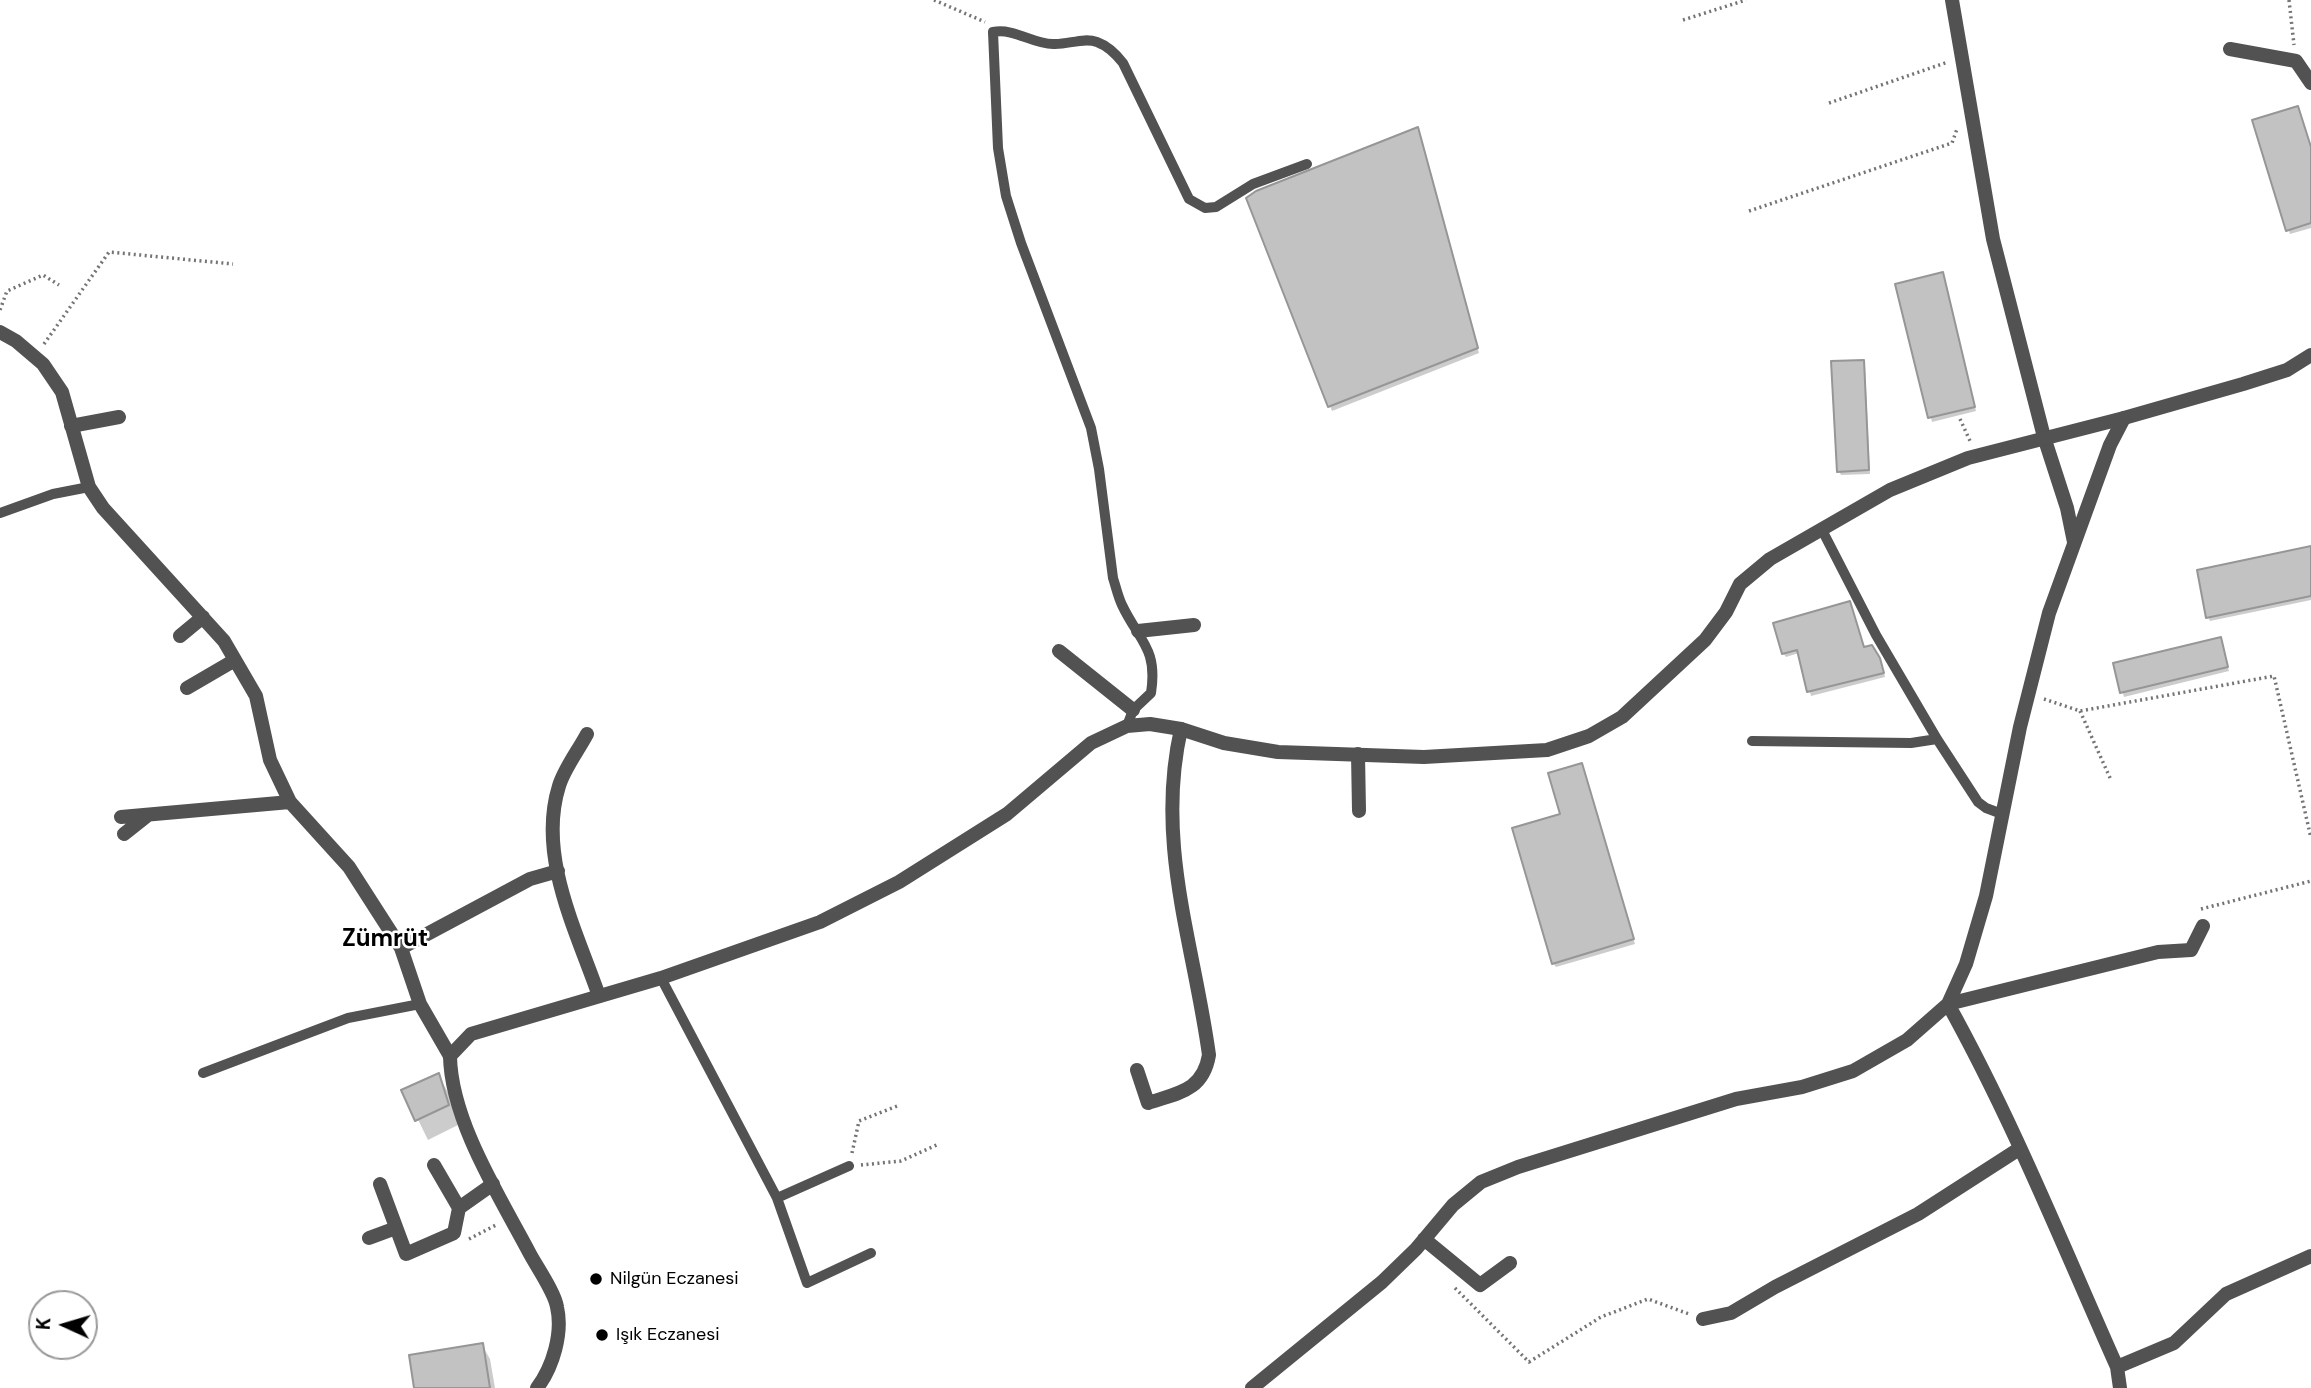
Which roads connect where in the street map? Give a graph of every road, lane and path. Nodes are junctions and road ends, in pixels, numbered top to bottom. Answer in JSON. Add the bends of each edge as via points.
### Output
{"nodes":[{"id":1,"x":934,"y":0,"type":"edge"},
{"id":2,"x":1746,"y":0,"type":"edge"},
{"id":3,"x":1952,"y":0,"type":"edge"},
{"id":4,"x":2289,"y":0,"type":"edge"},
{"id":5,"x":1683,"y":20,"type":"dead end"},
{"id":6,"x":993,"y":32,"type":"junction"},
{"id":7,"x":2230,"y":49,"type":"dead end"},
{"id":8,"x":1963,"y":57,"type":"junction"},
{"id":9,"x":2296,"y":61,"type":"junction"},
{"id":10,"x":2311,"y":83,"type":"edge"},
{"id":11,"x":1829,"y":103,"type":"dead end"},
{"id":12,"x":1974,"y":120,"type":"junction"},
{"id":13,"x":1307,"y":164,"type":"dead end"},
{"id":14,"x":1749,"y":211,"type":"dead end"},
{"id":15,"x":233,"y":264,"type":"dead end"},
{"id":16,"x":60,"y":285,"type":"dead end"},
{"id":17,"x":0,"y":310,"type":"edge"},
{"id":18,"x":0,"y":332,"type":"edge"},
{"id":19,"x":2311,"y":355,"type":"edge"},
{"id":20,"x":35,"y":358,"type":"junction"},
{"id":21,"x":119,"y":416,"type":"dead end"},
{"id":22,"x":2124,"y":418,"type":"junction"},
{"id":23,"x":1960,"y":419,"type":"dead end"},
{"id":24,"x":71,"y":426,"type":"junction"},
{"id":25,"x":2044,"y":437,"type":"junction"},
{"id":26,"x":1977,"y":456,"type":"junction"},
{"id":27,"x":89,"y":487,"type":"junction"},
{"id":28,"x":0,"y":513,"type":"edge"},
{"id":29,"x":1821,"y":528,"type":"junction"},
{"id":30,"x":2074,"y":543,"type":"junction"},
{"id":31,"x":203,"y":617,"type":"junction"},
{"id":32,"x":1194,"y":625,"type":"dead end"},
{"id":33,"x":1138,"y":631,"type":"junction"},
{"id":34,"x":180,"y":636,"type":"dead end"},
{"id":35,"x":1059,"y":650,"type":"dead end"},
{"id":36,"x":235,"y":660,"type":"junction"},
{"id":37,"x":187,"y":688,"type":"dead end"},
{"id":38,"x":2028,"y":693,"type":"junction"},
{"id":39,"x":1133,"y":710,"type":"junction"},
{"id":40,"x":2080,"y":711,"type":"junction"},
{"id":41,"x":1126,"y":726,"type":"junction"},
{"id":42,"x":1181,"y":730,"type":"junction"},
{"id":43,"x":587,"y":734,"type":"dead end"},
{"id":44,"x":1937,"y":739,"type":"junction"},
{"id":45,"x":1752,"y":741,"type":"dead end"},
{"id":46,"x":1358,"y":754,"type":"junction"},
{"id":47,"x":2111,"y":780,"type":"dead end"},
{"id":48,"x":290,"y":802,"type":"junction"},
{"id":49,"x":1359,"y":811,"type":"dead end"},
{"id":50,"x":149,"y":814,"type":"junction"},
{"id":51,"x":2002,"y":814,"type":"junction"},
{"id":52,"x":121,"y":817,"type":"dead end"},
{"id":53,"x":124,"y":834,"type":"dead end"},
{"id":54,"x":2311,"y":838,"type":"edge"},
{"id":55,"x":558,"y":871,"type":"junction"},
{"id":56,"x":2311,"y":881,"type":"edge"},
{"id":57,"x":2203,"y":926,"type":"joint"},
{"id":58,"x":401,"y":948,"type":"junction"},
{"id":59,"x":662,"y":978,"type":"junction"},
{"id":60,"x":599,"y":996,"type":"junction"},
{"id":61,"x":420,"y":1004,"type":"junction"},
{"id":62,"x":1948,"y":1004,"type":"junction"},
{"id":63,"x":450,"y":1056,"type":"junction"},
{"id":64,"x":1137,"y":1070,"type":"dead end"},
{"id":65,"x":203,"y":1073,"type":"dead end"},
{"id":66,"x":900,"y":1105,"type":"dead end"},
{"id":67,"x":939,"y":1144,"type":"dead end"},
{"id":68,"x":2020,"y":1149,"type":"junction"},
{"id":69,"x":434,"y":1165,"type":"dead end"},
{"id":70,"x":849,"y":1166,"type":"junction"},
{"id":71,"x":380,"y":1184,"type":"dead end"},
{"id":72,"x":493,"y":1184,"type":"junction"},
{"id":73,"x":777,"y":1198,"type":"junction"},
{"id":74,"x":459,"y":1208,"type":"junction"},
{"id":75,"x":396,"y":1228,"type":"junction"},
{"id":76,"x":369,"y":1238,"type":"dead end"},
{"id":77,"x":1424,"y":1239,"type":"junction"},
{"id":78,"x":871,"y":1253,"type":"dead end"},
{"id":79,"x":2311,"y":1256,"type":"edge"},
{"id":80,"x":1510,"y":1263,"type":"dead end"},
{"id":81,"x":1454,"y":1287,"type":"dead end"},
{"id":82,"x":1703,"y":1319,"type":"joint"},
{"id":83,"x":2117,"y":1367,"type":"junction"},
{"id":84,"x":537,"y":1388,"type":"edge"},
{"id":85,"x":1252,"y":1388,"type":"edge"},
{"id":86,"x":2120,"y":1388,"type":"edge"}],
"edges":[{"from":1,"to":6,"type":"path","via":[[982,20]]},
{"from":2,"to":5,"type":"path"},
{"from":3,"to":8,"type":"street"},
{"from":4,"to":9,"type":"path"},
{"from":6,"to":13,"type":"lane","via":[[1012,32],[1052,44],[1089,40],[1112,51],[1123,63],[1189,199],[1199,206],[1216,207],[1253,184]]},
{"from":6,"to":33,"type":"lane","via":[[998,149],[1006,196],[1091,428],[1113,578]]},
{"from":7,"to":9,"type":"street"},
{"from":8,"to":11,"type":"path"},
{"from":8,"to":12,"type":"street"},
{"from":9,"to":10,"type":"street"},
{"from":12,"to":14,"type":"path","via":[[1958,127],[1952,143]]},
{"from":12,"to":25,"type":"street","via":[[1993,239]]},
{"from":15,"to":20,"type":"path","via":[[109,251]]},
{"from":16,"to":17,"type":"path","via":[[43,275],[7,291]]},
{"from":18,"to":20,"type":"street"},
{"from":19,"to":22,"type":"street","via":[[2287,370]]},
{"from":20,"to":24,"type":"street","via":[[62,392]]},
{"from":21,"to":24,"type":"street"},
{"from":22,"to":25,"type":"street"},
{"from":22,"to":30,"type":"street"},
{"from":23,"to":26,"type":"path"},
{"from":24,"to":27,"type":"street"},
{"from":25,"to":26,"type":"street"},
{"from":25,"to":30,"type":"street"},
{"from":26,"to":29,"type":"street","via":[[1890,490]]},
{"from":27,"to":28,"type":"lane"},
{"from":27,"to":31,"type":"street"},
{"from":29,"to":44,"type":"lane"},
{"from":29,"to":46,"type":"street","via":[[1770,559],[1740,584],[1705,640],[1622,716],[1589,736],[1547,750],[1424,757]]},
{"from":30,"to":38,"type":"street","via":[[2049,612]]},
{"from":31,"to":34,"type":"street"},
{"from":31,"to":36,"type":"street"},
{"from":32,"to":33,"type":"street"},
{"from":33,"to":39,"type":"lane","via":[[1150,653],[1153,679],[1151,693]]},
{"from":35,"to":39,"type":"street"},
{"from":36,"to":37,"type":"street"},
{"from":36,"to":48,"type":"street","via":[[256,696],[270,760]]},
{"from":38,"to":40,"type":"path"},
{"from":38,"to":51,"type":"street"},
{"from":39,"to":41,"type":"lane"},
{"from":40,"to":47,"type":"path"},
{"from":40,"to":54,"type":"path","via":[[2274,676]]},
{"from":41,"to":42,"type":"street","via":[[1150,724]]},
{"from":41,"to":59,"type":"street","via":[[1091,743],[1007,814],[899,882],[821,922]]},
{"from":42,"to":46,"type":"street","via":[[1278,752]]},
{"from":42,"to":64,"type":"street","via":[[1171,828],[1180,906],[1209,1055],[1195,1084],[1148,1103]]},
{"from":43,"to":55,"type":"street","via":[[559,784],[554,809]]},
{"from":44,"to":45,"type":"lane","via":[[1911,743]]},
{"from":44,"to":51,"type":"lane","via":[[1978,802]]},
{"from":46,"to":49,"type":"street"},
{"from":48,"to":50,"type":"street"},
{"from":48,"to":58,"type":"street","via":[[349,867]]},
{"from":50,"to":52,"type":"street"},
{"from":50,"to":53,"type":"street"},
{"from":51,"to":62,"type":"street","via":[[1986,896],[1966,964]]},
{"from":55,"to":58,"type":"street","via":[[530,879]]},
{"from":55,"to":60,"type":"street"},
{"from":56,"to":57,"type":"path","via":[[2200,909]]},
{"from":57,"to":62,"type":"street","via":[[2191,950],[2158,952]]},
{"from":58,"to":61,"type":"street"},
{"from":59,"to":60,"type":"street"},
{"from":59,"to":73,"type":"lane"},
{"from":60,"to":63,"type":"street","via":[[471,1034]]},
{"from":61,"to":63,"type":"street"},
{"from":61,"to":65,"type":"lane","via":[[338,1021]]},
{"from":62,"to":68,"type":"street"},
{"from":62,"to":77,"type":"street","via":[[1907,1040],[1853,1071],[1802,1087],[1736,1099],[1481,1182],[1453,1205]]},
{"from":63,"to":72,"type":"street","via":[[463,1118]]},
{"from":66,"to":70,"type":"path","via":[[859,1121]]},
{"from":67,"to":70,"type":"path","via":[[901,1161]]},
{"from":68,"to":82,"type":"street","via":[[1918,1214],[1731,1313]]},
{"from":68,"to":83,"type":"street"},
{"from":69,"to":74,"type":"street"},
{"from":70,"to":73,"type":"lane"},
{"from":71,"to":75,"type":"street"},
{"from":72,"to":74,"type":"street"},
{"from":72,"to":84,"type":"street","via":[[557,1306],[558,1343]]},
{"from":73,"to":78,"type":"lane","via":[[807,1283]]},
{"from":74,"to":75,"type":"street","via":[[454,1233],[406,1254]]},
{"from":75,"to":76,"type":"street"},
{"from":77,"to":80,"type":"street","via":[[1480,1285]]},
{"from":77,"to":85,"type":"street","via":[[1382,1282]]},
{"from":79,"to":83,"type":"street","via":[[2226,1294],[2174,1343]]},
{"from":81,"to":82,"type":"path","via":[[1529,1362],[1601,1317],[1648,1299]]},
{"from":83,"to":86,"type":"street"}]}
